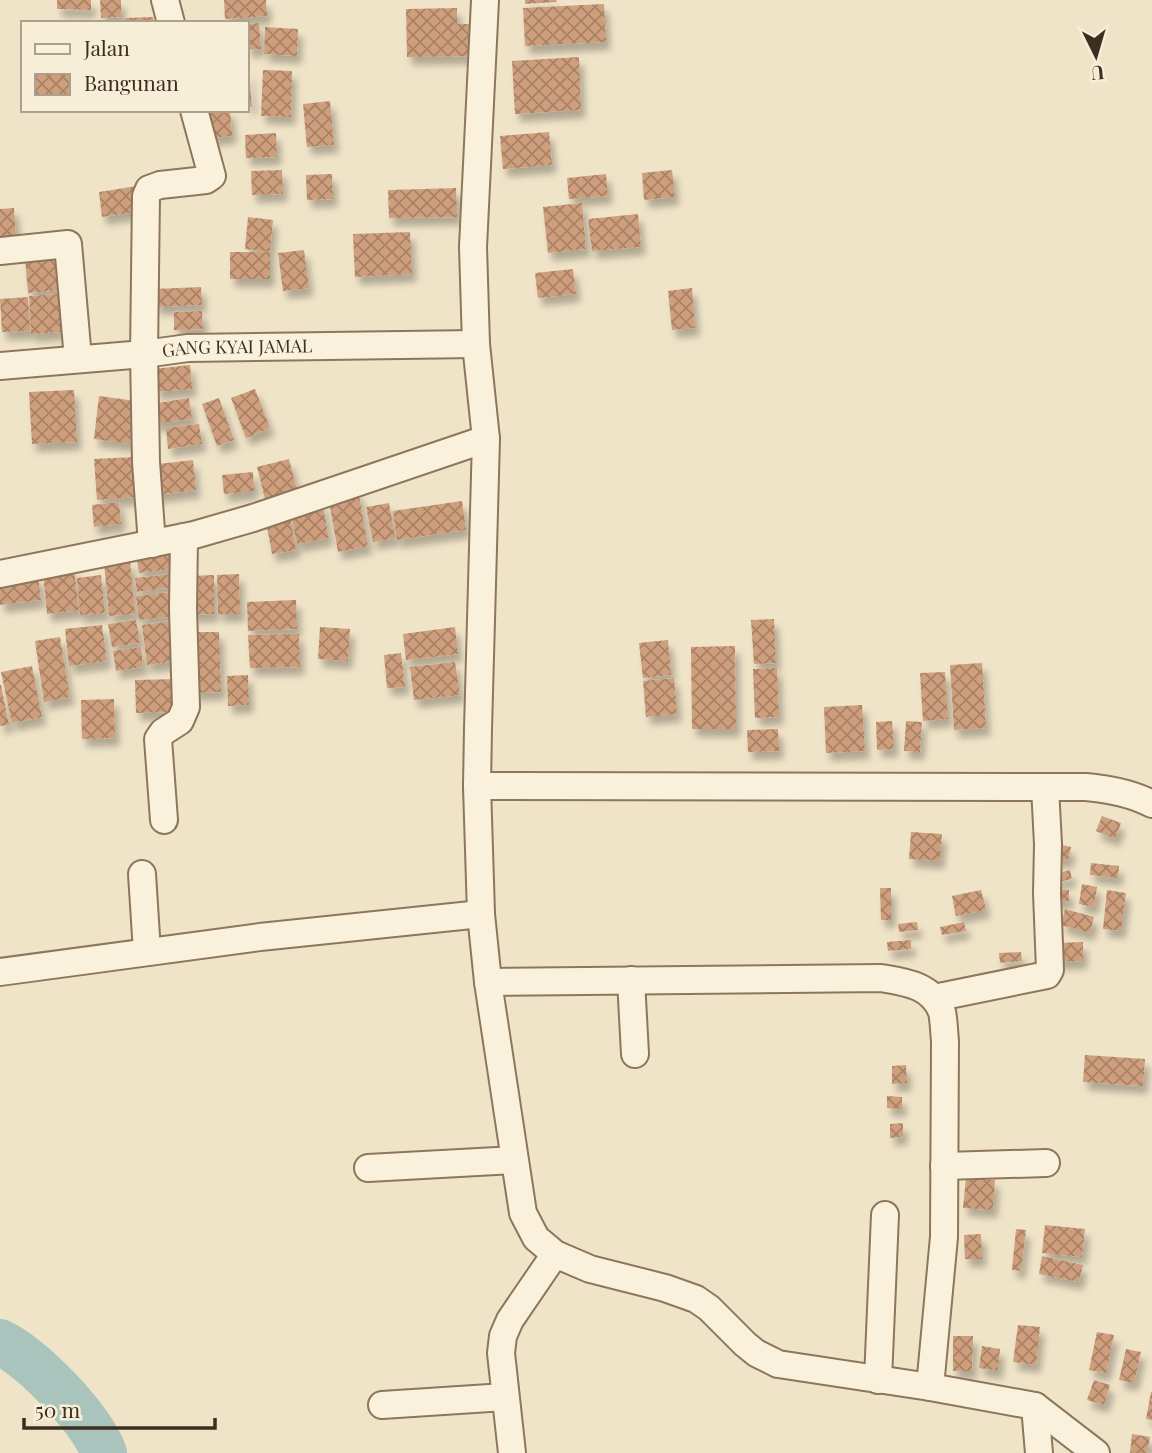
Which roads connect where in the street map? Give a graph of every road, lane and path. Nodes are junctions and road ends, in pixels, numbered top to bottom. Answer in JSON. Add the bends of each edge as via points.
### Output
{"nodes":[{"id":1,"x":164,"y":0,"type":"edge"},
{"id":2,"x":485,"y":0,"type":"edge"},
{"id":3,"x":170,"y":21,"type":"edge"},
{"id":4,"x":195,"y":112,"type":"edge"},
{"id":5,"x":0,"y":251,"type":"edge"},
{"id":6,"x":476,"y":344,"type":"junction"},
{"id":7,"x":144,"y":354,"type":"junction"},
{"id":8,"x":78,"y":359,"type":"junction"},
{"id":9,"x":0,"y":366,"type":"edge"},
{"id":10,"x":486,"y":439,"type":"junction"},
{"id":11,"x":184,"y":537,"type":"junction"},
{"id":12,"x":152,"y":544,"type":"junction"},
{"id":13,"x":0,"y":574,"type":"edge"},
{"id":14,"x":477,"y":786,"type":"junction"},
{"id":15,"x":1045,"y":787,"type":"junction"},
{"id":16,"x":1152,"y":804,"type":"edge"},
{"id":17,"x":164,"y":820,"type":"dead end"},
{"id":18,"x":142,"y":874,"type":"dead end"},
{"id":19,"x":481,"y":914,"type":"junction"},
{"id":20,"x":147,"y":952,"type":"junction"},
{"id":21,"x":0,"y":972,"type":"edge"},
{"id":22,"x":631,"y":980,"type":"junction"},
{"id":23,"x":488,"y":982,"type":"junction"},
{"id":24,"x":934,"y":998,"type":"junction"},
{"id":25,"x":635,"y":1054,"type":"dead end"},
{"id":26,"x":514,"y":1160,"type":"junction"},
{"id":27,"x":1046,"y":1163,"type":"dead end"},
{"id":28,"x":944,"y":1166,"type":"junction"},
{"id":29,"x":368,"y":1168,"type":"dead end"},
{"id":30,"x":885,"y":1215,"type":"dead end"},
{"id":31,"x":555,"y":1254,"type":"junction"},
{"id":32,"x":878,"y":1380,"type":"junction"},
{"id":33,"x":930,"y":1387,"type":"junction"},
{"id":34,"x":505,"y":1397,"type":"junction"},
{"id":35,"x":382,"y":1405,"type":"dead end"},
{"id":36,"x":1035,"y":1406,"type":"junction"},
{"id":37,"x":512,"y":1453,"type":"edge"},
{"id":38,"x":1039,"y":1453,"type":"edge"},
{"id":39,"x":1096,"y":1453,"type":"edge"}],
"edges":[{"from":1,"to":3,"type":"street"},
{"from":2,"to":6,"type":"street","via":[[473,247]]},
{"from":4,"to":7,"type":"street","via":[[212,176],[159,185],[146,196]]},
{"from":5,"to":8,"type":"street","via":[[68,244]]},
{"from":6,"to":7,"type":"street","name":"GANG KYAI JAMAL","via":[[188,348]]},
{"from":6,"to":10,"type":"street"},
{"from":7,"to":8,"type":"street","name":"GANG KYAI JAMAL"},
{"from":7,"to":12,"type":"street"},
{"from":8,"to":9,"type":"street","name":"GANG KYAI JAMAL"},
{"from":10,"to":11,"type":"street"},
{"from":10,"to":14,"type":"street"},
{"from":11,"to":12,"type":"street"},
{"from":11,"to":17,"type":"street","via":[[186,707],[180,721],[158,739]]},
{"from":12,"to":13,"type":"street"},
{"from":14,"to":15,"type":"street"},
{"from":14,"to":19,"type":"street"},
{"from":15,"to":16,"type":"street","via":[[1110,789]]},
{"from":15,"to":24,"type":"street","via":[[1050,970],[1047,975]]},
{"from":18,"to":20,"type":"street"},
{"from":19,"to":20,"type":"street"},
{"from":19,"to":23,"type":"street"},
{"from":20,"to":21,"type":"street"},
{"from":22,"to":23,"type":"street"},
{"from":22,"to":24,"type":"street","via":[[881,978],[923,988]]},
{"from":22,"to":25,"type":"street"},
{"from":23,"to":26,"type":"street"},
{"from":24,"to":28,"type":"street","via":[[942,1013],[945,1041]]},
{"from":26,"to":29,"type":"street"},
{"from":26,"to":31,"type":"street","via":[[529,1227]]},
{"from":27,"to":28,"type":"street"},
{"from":28,"to":33,"type":"street","via":[[944,1237]]},
{"from":30,"to":32,"type":"street"},
{"from":31,"to":32,"type":"street","via":[[590,1269],[696,1298],[745,1344],[778,1364]]},
{"from":31,"to":34,"type":"street","via":[[503,1336]]},
{"from":32,"to":33,"type":"street"},
{"from":33,"to":36,"type":"street"},
{"from":34,"to":35,"type":"street"},
{"from":34,"to":37,"type":"street"},
{"from":36,"to":38,"type":"street"},
{"from":36,"to":39,"type":"street"}]}
